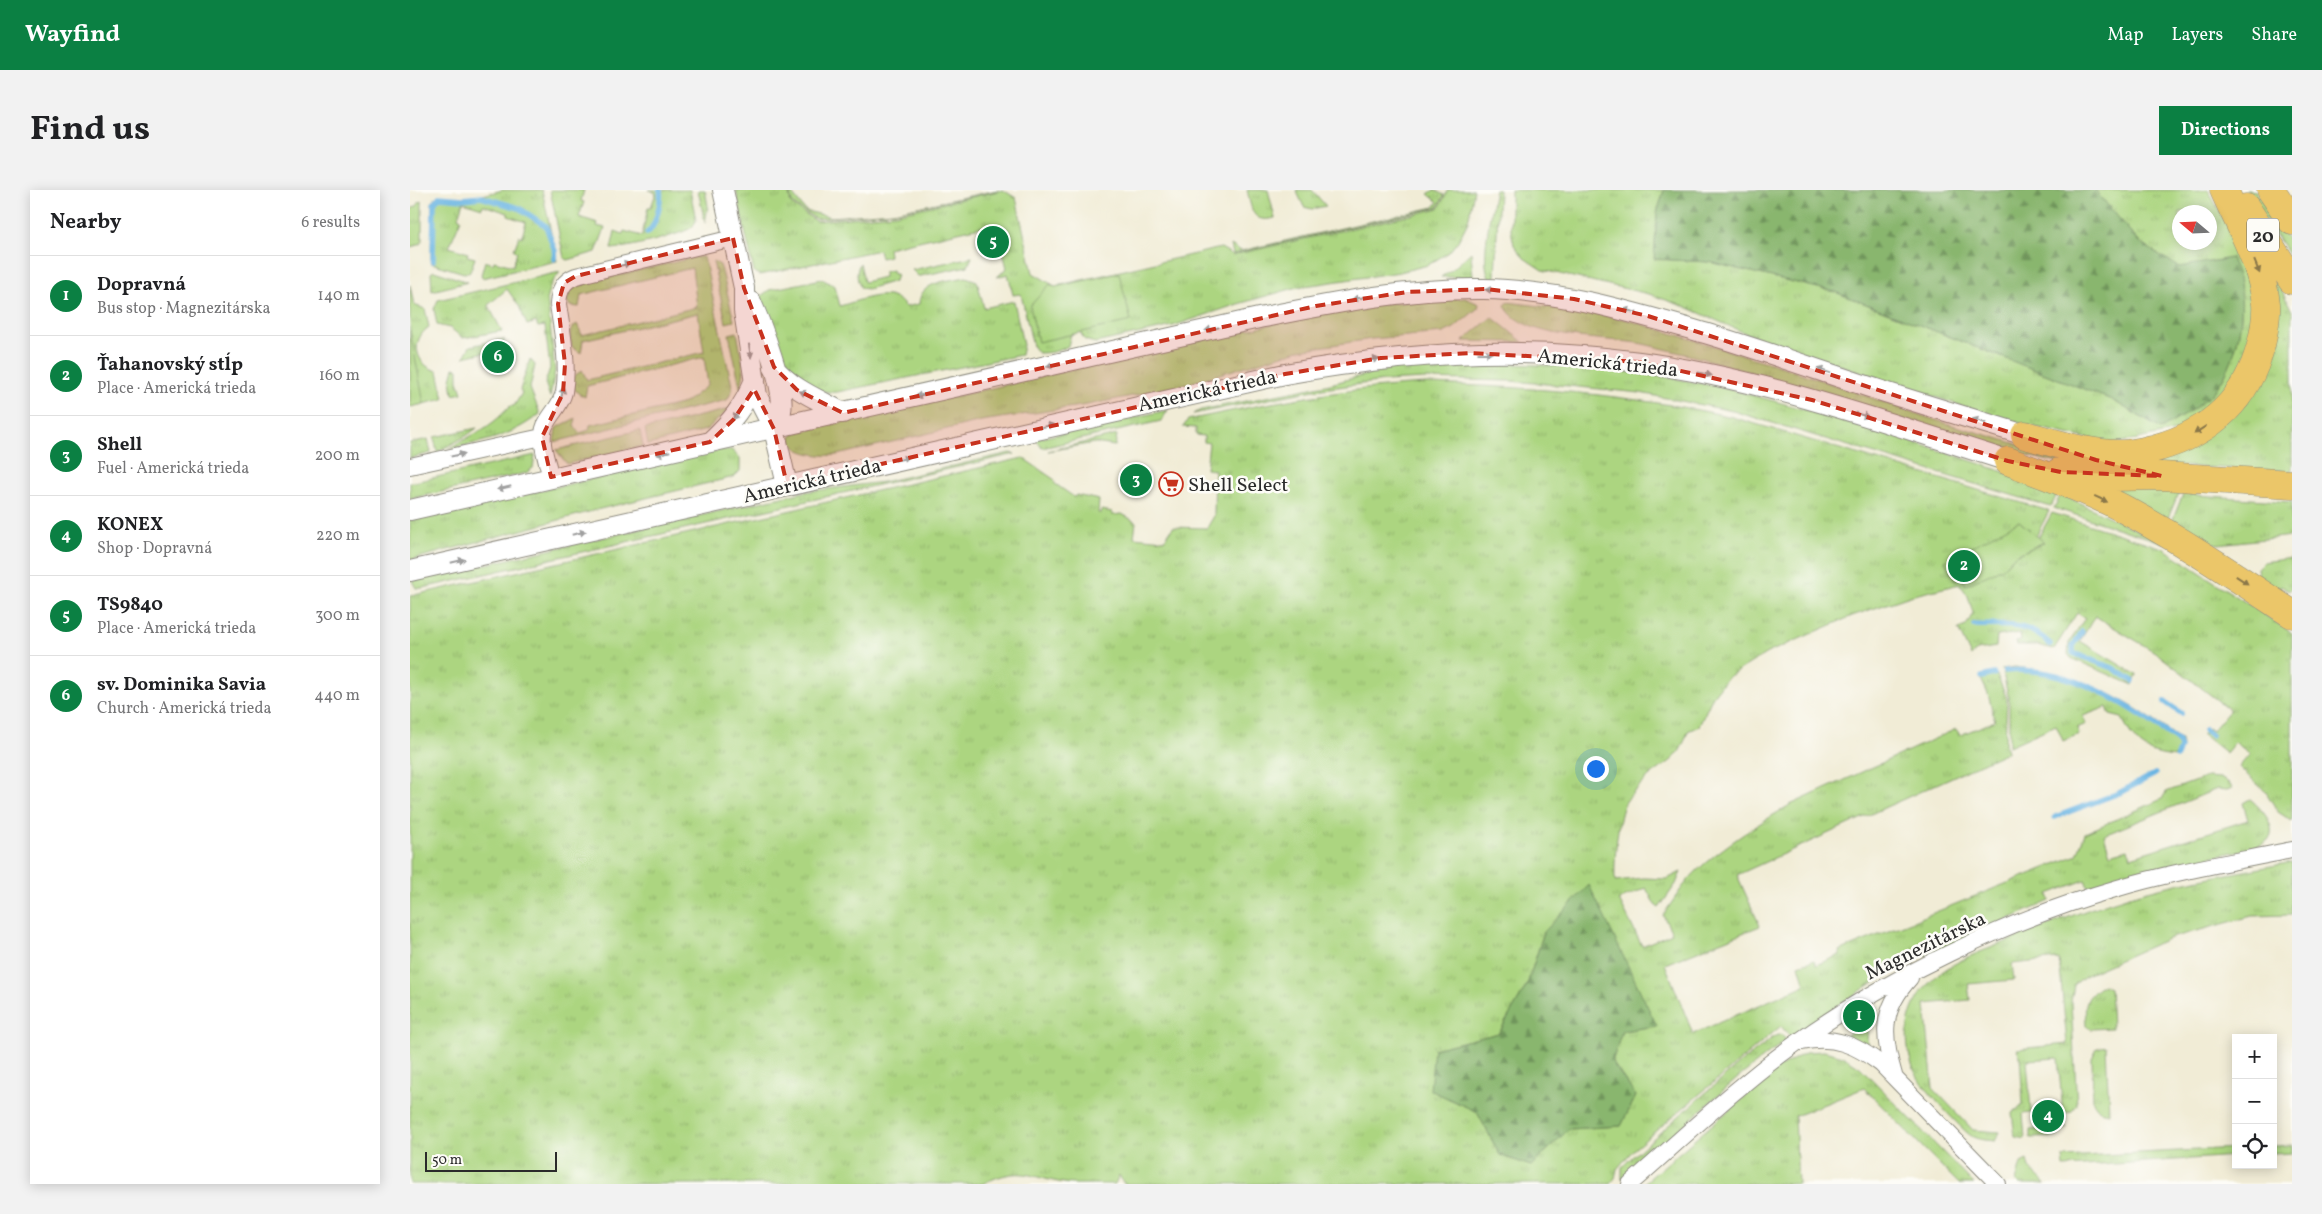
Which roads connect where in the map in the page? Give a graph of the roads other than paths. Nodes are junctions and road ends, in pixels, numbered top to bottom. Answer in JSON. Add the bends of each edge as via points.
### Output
{"nodes":[{"id":1,"x":722,"y":190,"type":"edge"},
{"id":2,"x":2224,"y":190,"type":"edge"},
{"id":3,"x":2233,"y":190,"type":"edge"},
{"id":4,"x":2271,"y":190,"type":"edge"},
{"id":5,"x":2292,"y":221,"type":"edge"},
{"id":6,"x":733,"y":238,"type":"junction"},
{"id":7,"x":2292,"y":280,"type":"edge"},
{"id":8,"x":744,"y":288,"type":"junction"},
{"id":9,"x":774,"y":367,"type":"junction"},
{"id":10,"x":755,"y":380,"type":"junction"},
{"id":11,"x":843,"y":413,"type":"junction"},
{"id":12,"x":774,"y":429,"type":"junction"},
{"id":13,"x":2025,"y":436,"type":"junction"},
{"id":14,"x":542,"y":437,"type":"junction"},
{"id":15,"x":710,"y":442,"type":"junction"},
{"id":16,"x":2008,"y":461,"type":"junction"},
{"id":17,"x":410,"y":466,"type":"edge"},
{"id":18,"x":2162,"y":476,"type":"junction"},
{"id":19,"x":551,"y":477,"type":"junction"},
{"id":20,"x":2285,"y":484,"type":"edge"},
{"id":21,"x":787,"y":485,"type":"junction"},
{"id":22,"x":410,"y":510,"type":"edge"},
{"id":23,"x":410,"y":571,"type":"edge"},
{"id":24,"x":2292,"y":614,"type":"edge"},
{"id":25,"x":2292,"y":850,"type":"edge"},
{"id":26,"x":1916,"y":970,"type":"junction"},
{"id":27,"x":1794,"y":1044,"type":"junction"},
{"id":28,"x":1895,"y":1080,"type":"junction"},
{"id":29,"x":1630,"y":1184,"type":"edge"},
{"id":30,"x":1998,"y":1184,"type":"edge"}],
"edges":[{"from":1,"to":6,"type":"street"},
{"from":2,"to":13,"type":"highway","one_way":true,"via":[[2262,280],[2266,306],[2258,357],[2250,379],[2236,398],[2218,417],[2186,438],[2142,452],[2102,453]]},
{"from":3,"to":7,"type":"highway","number":"20"},
{"from":4,"to":5,"type":"highway","number":"20"},
{"from":6,"to":8,"type":"street"},
{"from":14,"to":6,"type":"street","one_way":true,"via":[[546,422],[557,410],[563,393],[565,364],[558,294],[567,280]]},
{"from":8,"to":9,"type":"street"},
{"from":8,"to":10,"type":"street","one_way":true,"via":[[744,311]]},
{"from":11,"to":9,"type":"street","one_way":true,"via":[[797,390]]},
{"from":9,"to":12,"type":"street","via":[[781,410]]},
{"from":10,"to":12,"type":"street","via":[[757,396]]},
{"from":10,"to":15,"type":"street","one_way":true,"via":[[734,419]]},
{"from":11,"to":12,"type":"street"},
{"from":13,"to":11,"type":"street","one_way":true,"via":[[1648,316],[1574,299],[1485,289],[1407,292],[1316,306]]},
{"from":12,"to":15,"type":"street"},
{"from":12,"to":21,"type":"street"},
{"from":13,"to":18,"type":"highway","via":[[2096,460]]},
{"from":17,"to":14,"type":"street","one_way":true},
{"from":14,"to":19,"type":"street"},
{"from":15,"to":19,"type":"street","one_way":true},
{"from":16,"to":18,"type":"highway","via":[[2060,472],[2113,477]]},
{"from":21,"to":16,"type":"street","name":"Americká trieda","one_way":true,"via":[[1285,374],[1381,358],[1470,353],[1614,359],[1689,371],[1812,400]]},
{"from":16,"to":24,"type":"highway","one_way":true,"via":[[2072,485],[2129,512]]},
{"from":18,"to":20,"type":"highway"},
{"from":19,"to":22,"type":"street","one_way":true},
{"from":23,"to":21,"type":"street","name":"Americká trieda","one_way":true},
{"from":25,"to":26,"type":"street","name":"Magnezitárska","via":[[2118,888],[2054,910]]},
{"from":26,"to":27,"type":"street","name":"Magnezitárska"},
{"from":26,"to":28,"type":"street","via":[[1898,991],[1886,1021],[1888,1056]]},
{"from":27,"to":28,"type":"street","via":[[1815,1039],[1843,1042],[1867,1054]]},
{"from":27,"to":29,"type":"street","name":"Magnezitárska"},
{"from":28,"to":30,"type":"street"}]}
